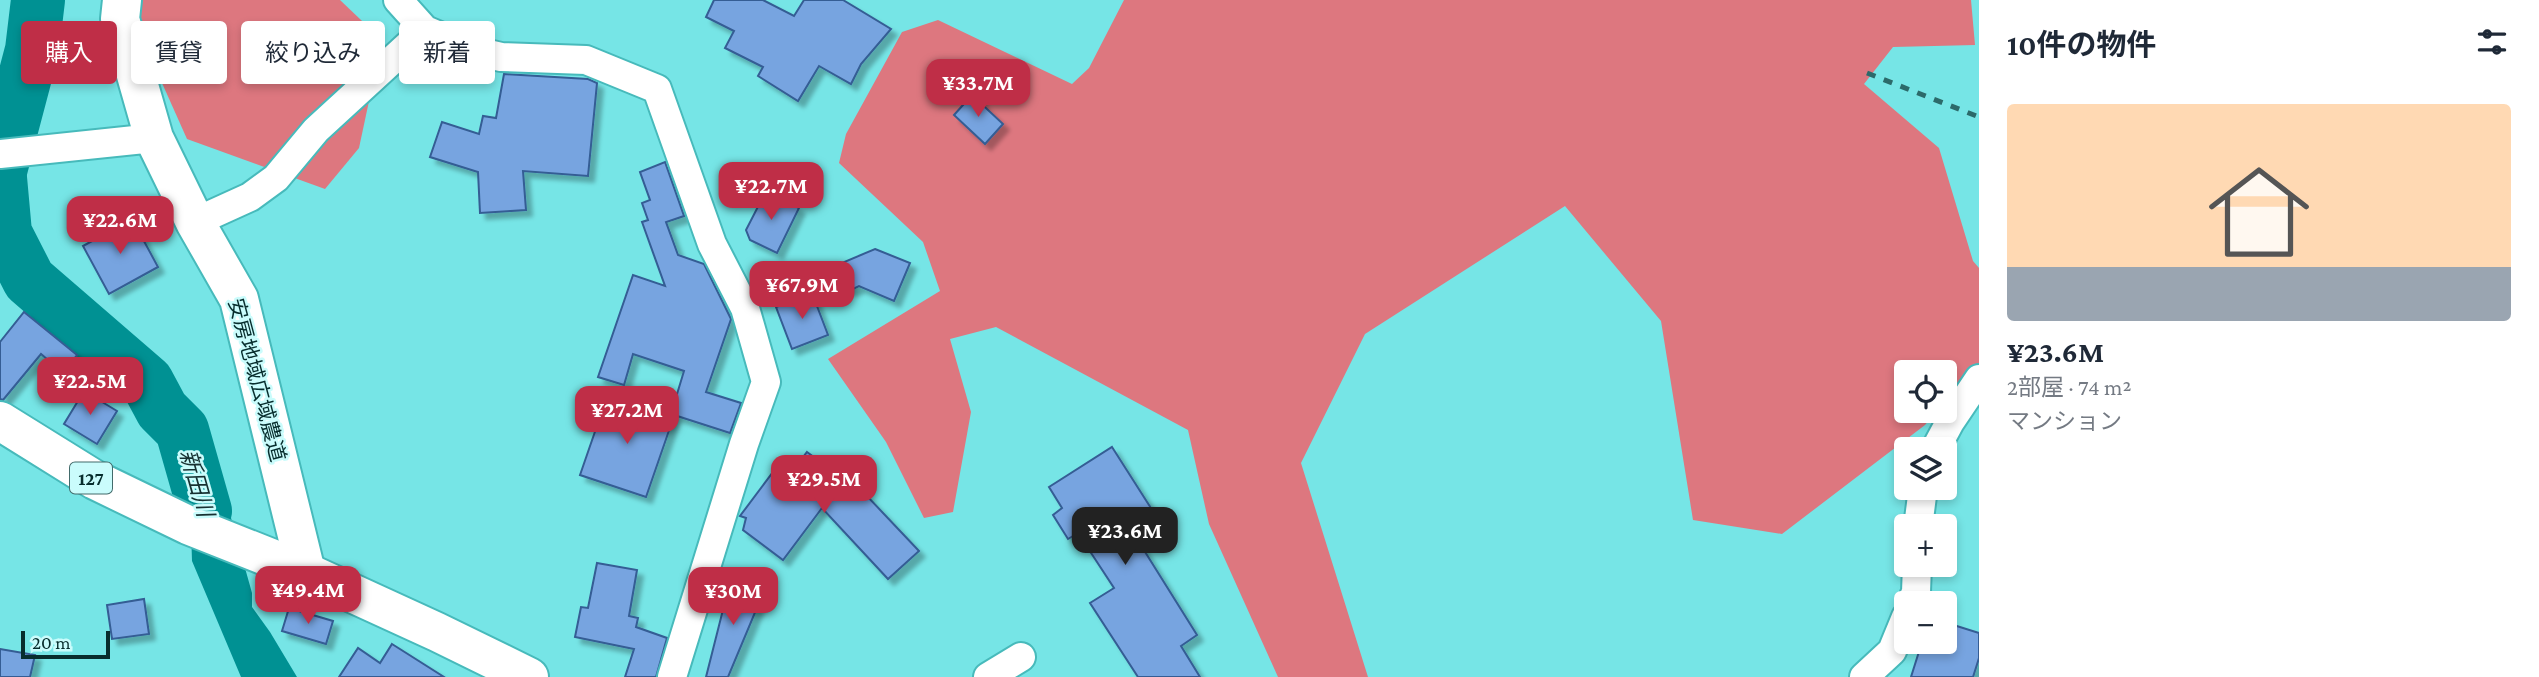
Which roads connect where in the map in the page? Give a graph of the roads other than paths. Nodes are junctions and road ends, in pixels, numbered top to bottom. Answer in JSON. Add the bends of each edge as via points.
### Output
{"nodes":[{"id":1,"x":122,"y":0,"type":"edge"},
{"id":2,"x":398,"y":0,"type":"edge"},
{"id":3,"x":417,"y":21,"type":"edge"},
{"id":4,"x":399,"y":54,"type":"edge"},
{"id":5,"x":495,"y":56,"type":"edge"},
{"id":6,"x":154,"y":138,"type":"junction"},
{"id":7,"x":0,"y":153,"type":"edge"},
{"id":8,"x":195,"y":222,"type":"junction"},
{"id":9,"x":1979,"y":379,"type":"edge"},
{"id":10,"x":0,"y":421,"type":"edge"},
{"id":11,"x":1942,"y":437,"type":"edge"},
{"id":12,"x":306,"y":572,"type":"junction"},
{"id":13,"x":1894,"y":646,"type":"edge"},
{"id":14,"x":1021,"y":657,"type":"dead end"},
{"id":15,"x":529,"y":677,"type":"edge"},
{"id":16,"x":672,"y":677,"type":"edge"},
{"id":17,"x":988,"y":677,"type":"edge"},
{"id":18,"x":1864,"y":677,"type":"edge"}],
"edges":[{"from":1,"to":6,"type":"main road","name":"安房地域広域農道","via":[[120,19]]},
{"from":2,"to":3,"type":"street"},
{"from":4,"to":8,"type":"street","via":[[316,130],[276,178],[250,197]]},
{"from":5,"to":16,"type":"street","via":[[586,60],[657,89],[712,244],[745,308],[766,382]]},
{"from":6,"to":7,"type":"street"},
{"from":6,"to":8,"type":"main road","name":"安房地域広域農道"},
{"from":8,"to":12,"type":"main road","name":"安房地域広域農道","via":[[239,299]]},
{"from":9,"to":11,"type":"street"},
{"from":10,"to":12,"type":"main road","number":"127","via":[[95,480],[188,525]]},
{"from":12,"to":15,"type":"main road","number":"127"},
{"from":13,"to":18,"type":"street"},
{"from":14,"to":17,"type":"street"}]}
